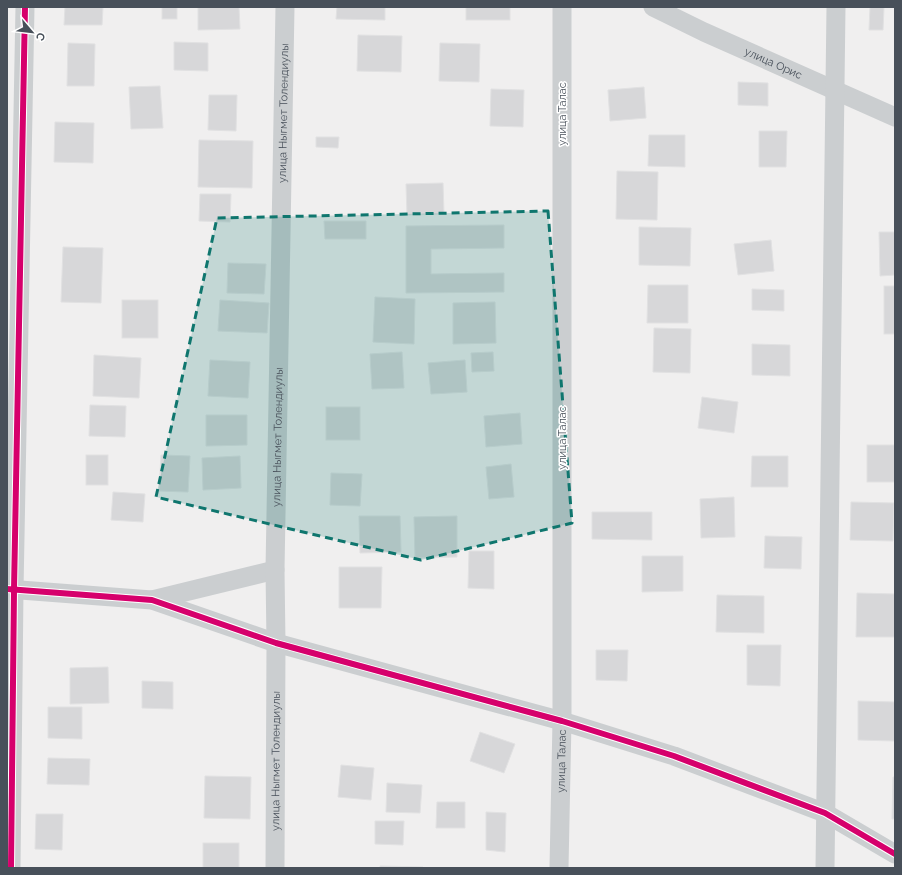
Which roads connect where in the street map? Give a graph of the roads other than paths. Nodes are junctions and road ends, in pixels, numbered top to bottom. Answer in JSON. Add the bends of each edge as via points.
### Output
{"nodes":[{"id":1,"x":25,"y":7,"type":"edge"},
{"id":2,"x":285,"y":7,"type":"edge"},
{"id":3,"x":562,"y":7,"type":"edge"},
{"id":4,"x":653,"y":7,"type":"edge"},
{"id":5,"x":836,"y":7,"type":"edge"},
{"id":6,"x":835,"y":90,"type":"junction"},
{"id":7,"x":895,"y":117,"type":"edge"},
{"id":8,"x":275,"y":570,"type":"junction"},
{"id":9,"x":11,"y":590,"type":"edge"},
{"id":10,"x":152,"y":600,"type":"junction"},
{"id":11,"x":276,"y":643,"type":"junction"},
{"id":12,"x":562,"y":721,"type":"junction"},
{"id":13,"x":825,"y":813,"type":"junction"},
{"id":14,"x":895,"y":854,"type":"edge"},
{"id":15,"x":11,"y":868,"type":"edge"},
{"id":16,"x":275,"y":868,"type":"edge"},
{"id":17,"x":559,"y":868,"type":"edge"},
{"id":18,"x":825,"y":868,"type":"edge"}],
"edges":[{"from":1,"to":9,"type":"street"},
{"from":2,"to":8,"type":"street","name":"улица Ныгмет Толендиулы"},
{"from":3,"to":12,"type":"street","name":"улица Талас"},
{"from":4,"to":6,"type":"street","name":"улица Орис"},
{"from":5,"to":6,"type":"street"},
{"from":6,"to":7,"type":"street","name":"улица Орис"},
{"from":6,"to":13,"type":"street"},
{"from":8,"to":10,"type":"street"},
{"from":8,"to":11,"type":"street","name":"улица Ныгмет Толендиулы"},
{"from":9,"to":10,"type":"street"},
{"from":9,"to":15,"type":"street"},
{"from":10,"to":11,"type":"street"},
{"from":11,"to":12,"type":"street"},
{"from":11,"to":16,"type":"street","name":"улица Ныгмет Толендиулы"},
{"from":12,"to":13,"type":"street","via":[[674,756]]},
{"from":12,"to":17,"type":"street","name":"улица Талас"},
{"from":13,"to":14,"type":"street"},
{"from":13,"to":18,"type":"street"}]}
